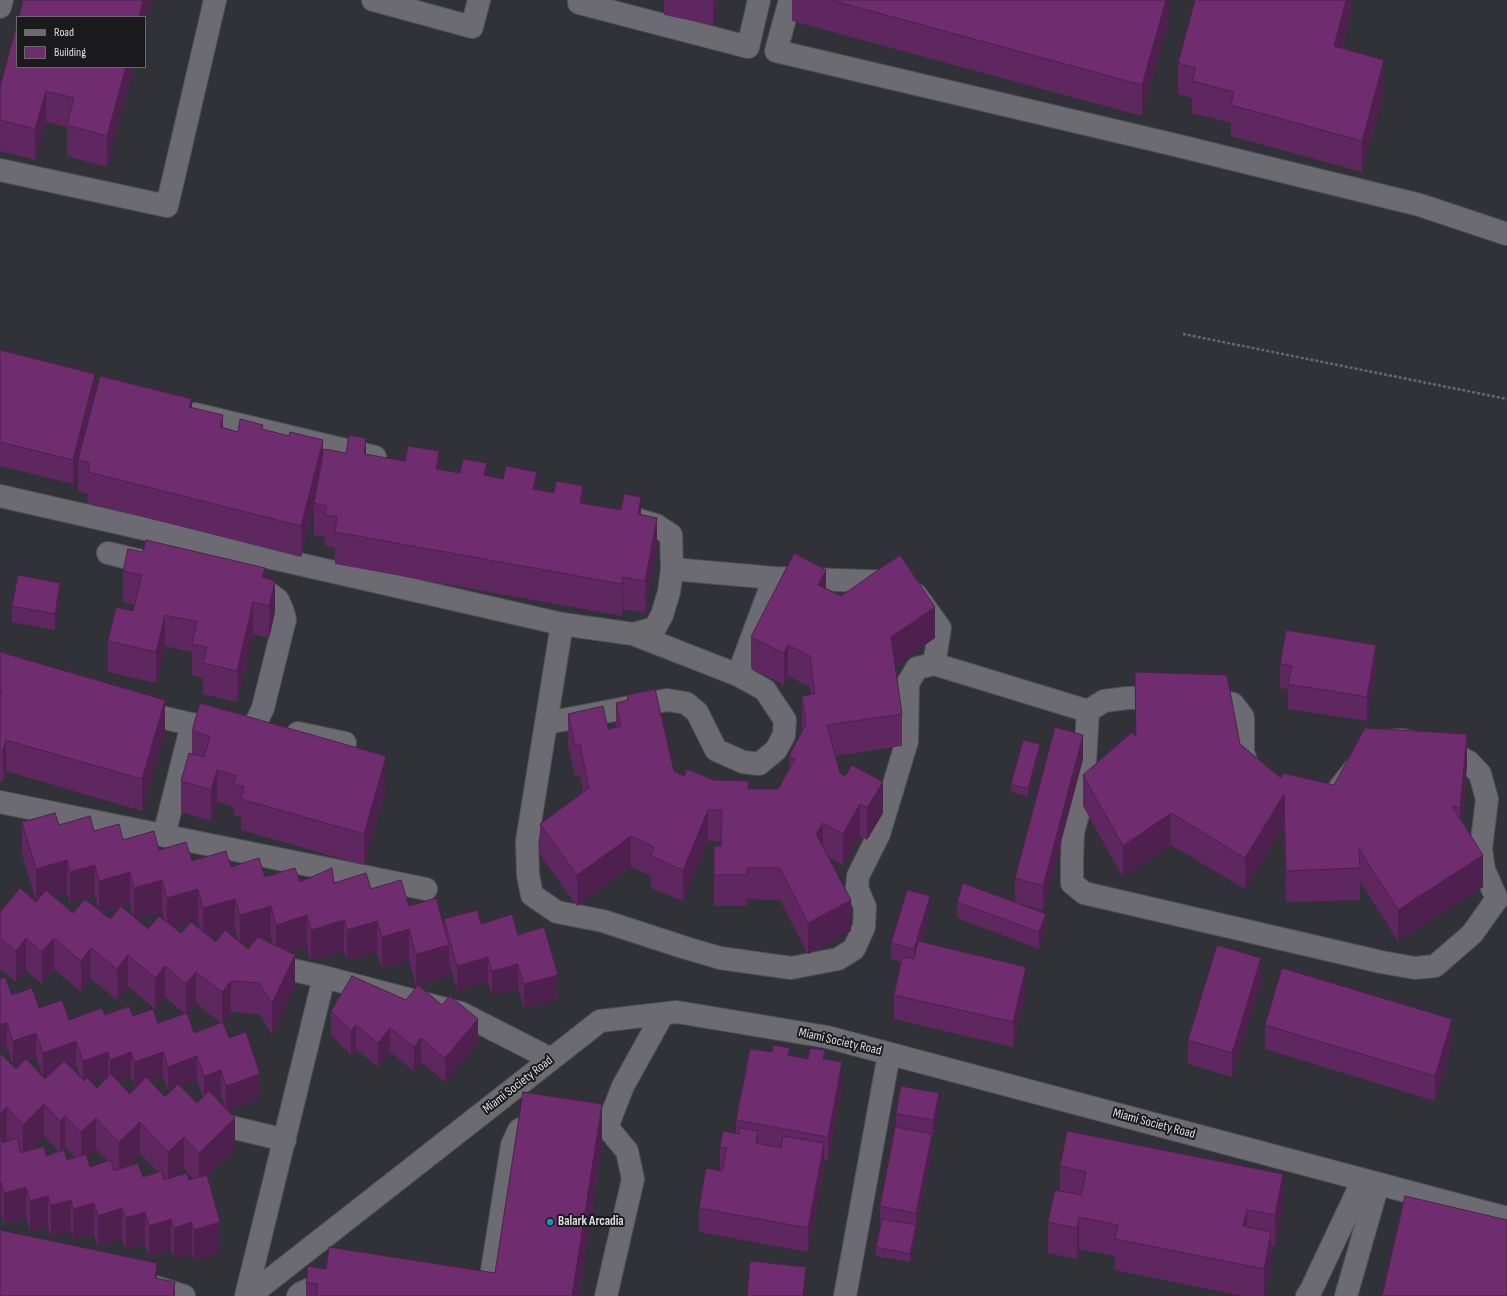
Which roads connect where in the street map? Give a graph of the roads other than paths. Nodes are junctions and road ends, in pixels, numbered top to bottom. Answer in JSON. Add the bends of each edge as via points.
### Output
{"nodes":[{"id":1,"x":2,"y":0,"type":"edge"},
{"id":2,"x":215,"y":0,"type":"edge"},
{"id":3,"x":374,"y":0,"type":"edge"},
{"id":4,"x":479,"y":0,"type":"edge"},
{"id":5,"x":579,"y":0,"type":"edge"},
{"id":6,"x":759,"y":0,"type":"edge"},
{"id":7,"x":790,"y":0,"type":"edge"},
{"id":8,"x":0,"y":7,"type":"edge"},
{"id":9,"x":0,"y":170,"type":"edge"},
{"id":10,"x":1507,"y":234,"type":"edge"},
{"id":11,"x":178,"y":411,"type":"edge"},
{"id":12,"x":394,"y":462,"type":"edge"},
{"id":13,"x":0,"y":496,"type":"edge"},
{"id":14,"x":611,"y":513,"type":"edge"},
{"id":15,"x":108,"y":553,"type":"dead end"},
{"id":16,"x":176,"y":569,"type":"edge"},
{"id":17,"x":672,"y":569,"type":"junction"},
{"id":18,"x":774,"y":578,"type":"junction"},
{"id":19,"x":228,"y":582,"type":"edge"},
{"id":20,"x":562,"y":624,"type":"junction"},
{"id":21,"x":633,"y":634,"type":"junction"},
{"id":22,"x":934,"y":664,"type":"junction"},
{"id":23,"x":738,"y":675,"type":"junction"},
{"id":24,"x":116,"y":707,"type":"edge"},
{"id":25,"x":1088,"y":711,"type":"junction"},
{"id":26,"x":256,"y":723,"type":"junction"},
{"id":27,"x":547,"y":723,"type":"junction"},
{"id":28,"x":192,"y":724,"type":"junction"},
{"id":29,"x":345,"y":743,"type":"edge"},
{"id":30,"x":0,"y":802,"type":"edge"},
{"id":31,"x":164,"y":836,"type":"junction"},
{"id":32,"x":426,"y":889,"type":"dead end"},
{"id":33,"x":1502,"y":900,"type":"edge"},
{"id":34,"x":246,"y":959,"type":"edge"},
{"id":35,"x":324,"y":977,"type":"junction"},
{"id":36,"x":663,"y":1014,"type":"junction"},
{"id":37,"x":889,"y":1054,"type":"junction"},
{"id":38,"x":551,"y":1059,"type":"junction"},
{"id":39,"x":185,"y":1116,"type":"edge"},
{"id":40,"x":607,"y":1127,"type":"junction"},
{"id":41,"x":285,"y":1140,"type":"junction"},
{"id":42,"x":1371,"y":1182,"type":"junction"},
{"id":43,"x":1507,"y":1218,"type":"edge"},
{"id":44,"x":127,"y":1280,"type":"edge"},
{"id":45,"x":355,"y":1282,"type":"edge"},
{"id":46,"x":184,"y":1296,"type":"edge"},
{"id":47,"x":246,"y":1296,"type":"edge"},
{"id":48,"x":250,"y":1296,"type":"edge"},
{"id":49,"x":298,"y":1296,"type":"edge"},
{"id":50,"x":471,"y":1296,"type":"edge"},
{"id":51,"x":606,"y":1296,"type":"edge"},
{"id":52,"x":845,"y":1296,"type":"edge"},
{"id":53,"x":1307,"y":1296,"type":"edge"},
{"id":54,"x":1346,"y":1296,"type":"edge"}],
"edges":[{"from":1,"to":8,"type":"street"},
{"from":2,"to":9,"type":"street","via":[[167,206]]},
{"from":3,"to":4,"type":"street","via":[[472,27]]},
{"from":5,"to":6,"type":"street","via":[[578,3],[748,47]]},
{"from":7,"to":10,"type":"street","via":[[776,50],[1420,205]]},
{"from":11,"to":12,"type":"street"},
{"from":13,"to":20,"type":"street"},
{"from":14,"to":17,"type":"street","via":[[656,525],[670,534]]},
{"from":15,"to":16,"type":"street"},
{"from":17,"to":18,"type":"street"},
{"from":17,"to":21,"type":"street","via":[[662,615],[655,628]]},
{"from":18,"to":22,"type":"street","via":[[899,582],[916,595],[940,628]]},
{"from":18,"to":23,"type":"street"},
{"from":19,"to":26,"type":"street","via":[[266,591],[278,600],[285,619],[263,708]]},
{"from":20,"to":21,"type":"street"},
{"from":20,"to":27,"type":"street"},
{"from":21,"to":23,"type":"street"},
{"from":22,"to":25,"type":"street"},
{"from":22,"to":27,"type":"street","via":[[917,668],[908,683],[907,740],[879,834],[858,876],[857,888],[865,907],[861,934],[854,948],[838,959],[791,968],[720,958],[603,921],[557,912],[532,895],[528,876],[528,841]]},
{"from":23,"to":27,"type":"street","via":[[765,690],[785,720],[784,735],[776,750],[759,764],[742,762],[716,750],[697,712],[686,703],[667,700]]},
{"from":24,"to":28,"type":"street"},
{"from":25,"to":33,"type":"street","via":[[1104,701],[1127,698],[1174,697],[1233,704],[1243,717],[1243,752],[1256,781],[1275,798],[1290,805],[1306,807],[1316,807],[1330,800],[1368,752],[1384,741],[1402,740],[1452,753],[1469,762],[1480,774],[1487,799],[1481,849],[1484,870]]},
{"from":25,"to":33,"type":"street","via":[[1083,795],[1073,833],[1072,859],[1072,884],[1084,893],[1415,968],[1435,966],[1472,934]]},
{"from":26,"to":28,"type":"street","via":[[247,731],[225,732]]},
{"from":26,"to":29,"type":"street"},
{"from":28,"to":31,"type":"street"},
{"from":30,"to":31,"type":"street"},
{"from":31,"to":32,"type":"street"},
{"from":34,"to":35,"type":"street"},
{"from":35,"to":38,"type":"street","via":[[461,1013]]},
{"from":35,"to":41,"type":"street"},
{"from":36,"to":37,"type":"street","name":"Miami Society Road","via":[[677,1012],[827,1037]]},
{"from":36,"to":38,"type":"street","name":"Miami Society Road","via":[[600,1021]]},
{"from":36,"to":40,"type":"street","via":[[623,1086]]},
{"from":37,"to":42,"type":"street","name":"Miami Society Road"},
{"from":37,"to":52,"type":"street"},
{"from":38,"to":48,"type":"street","name":"Miami Society Road"},
{"from":39,"to":41,"type":"street"},
{"from":40,"to":50,"type":"street","via":[[577,1121],[533,1122],[519,1130],[512,1145],[490,1283],[482,1293]]},
{"from":40,"to":51,"type":"street","via":[[627,1151],[633,1179]]},
{"from":41,"to":47,"type":"street"},
{"from":42,"to":43,"type":"street","name":"Miami Society Road"},
{"from":42,"to":53,"type":"street"},
{"from":42,"to":54,"type":"street"},
{"from":44,"to":46,"type":"street","via":[[142,1282]]},
{"from":45,"to":49,"type":"street","via":[[332,1279]]}]}
